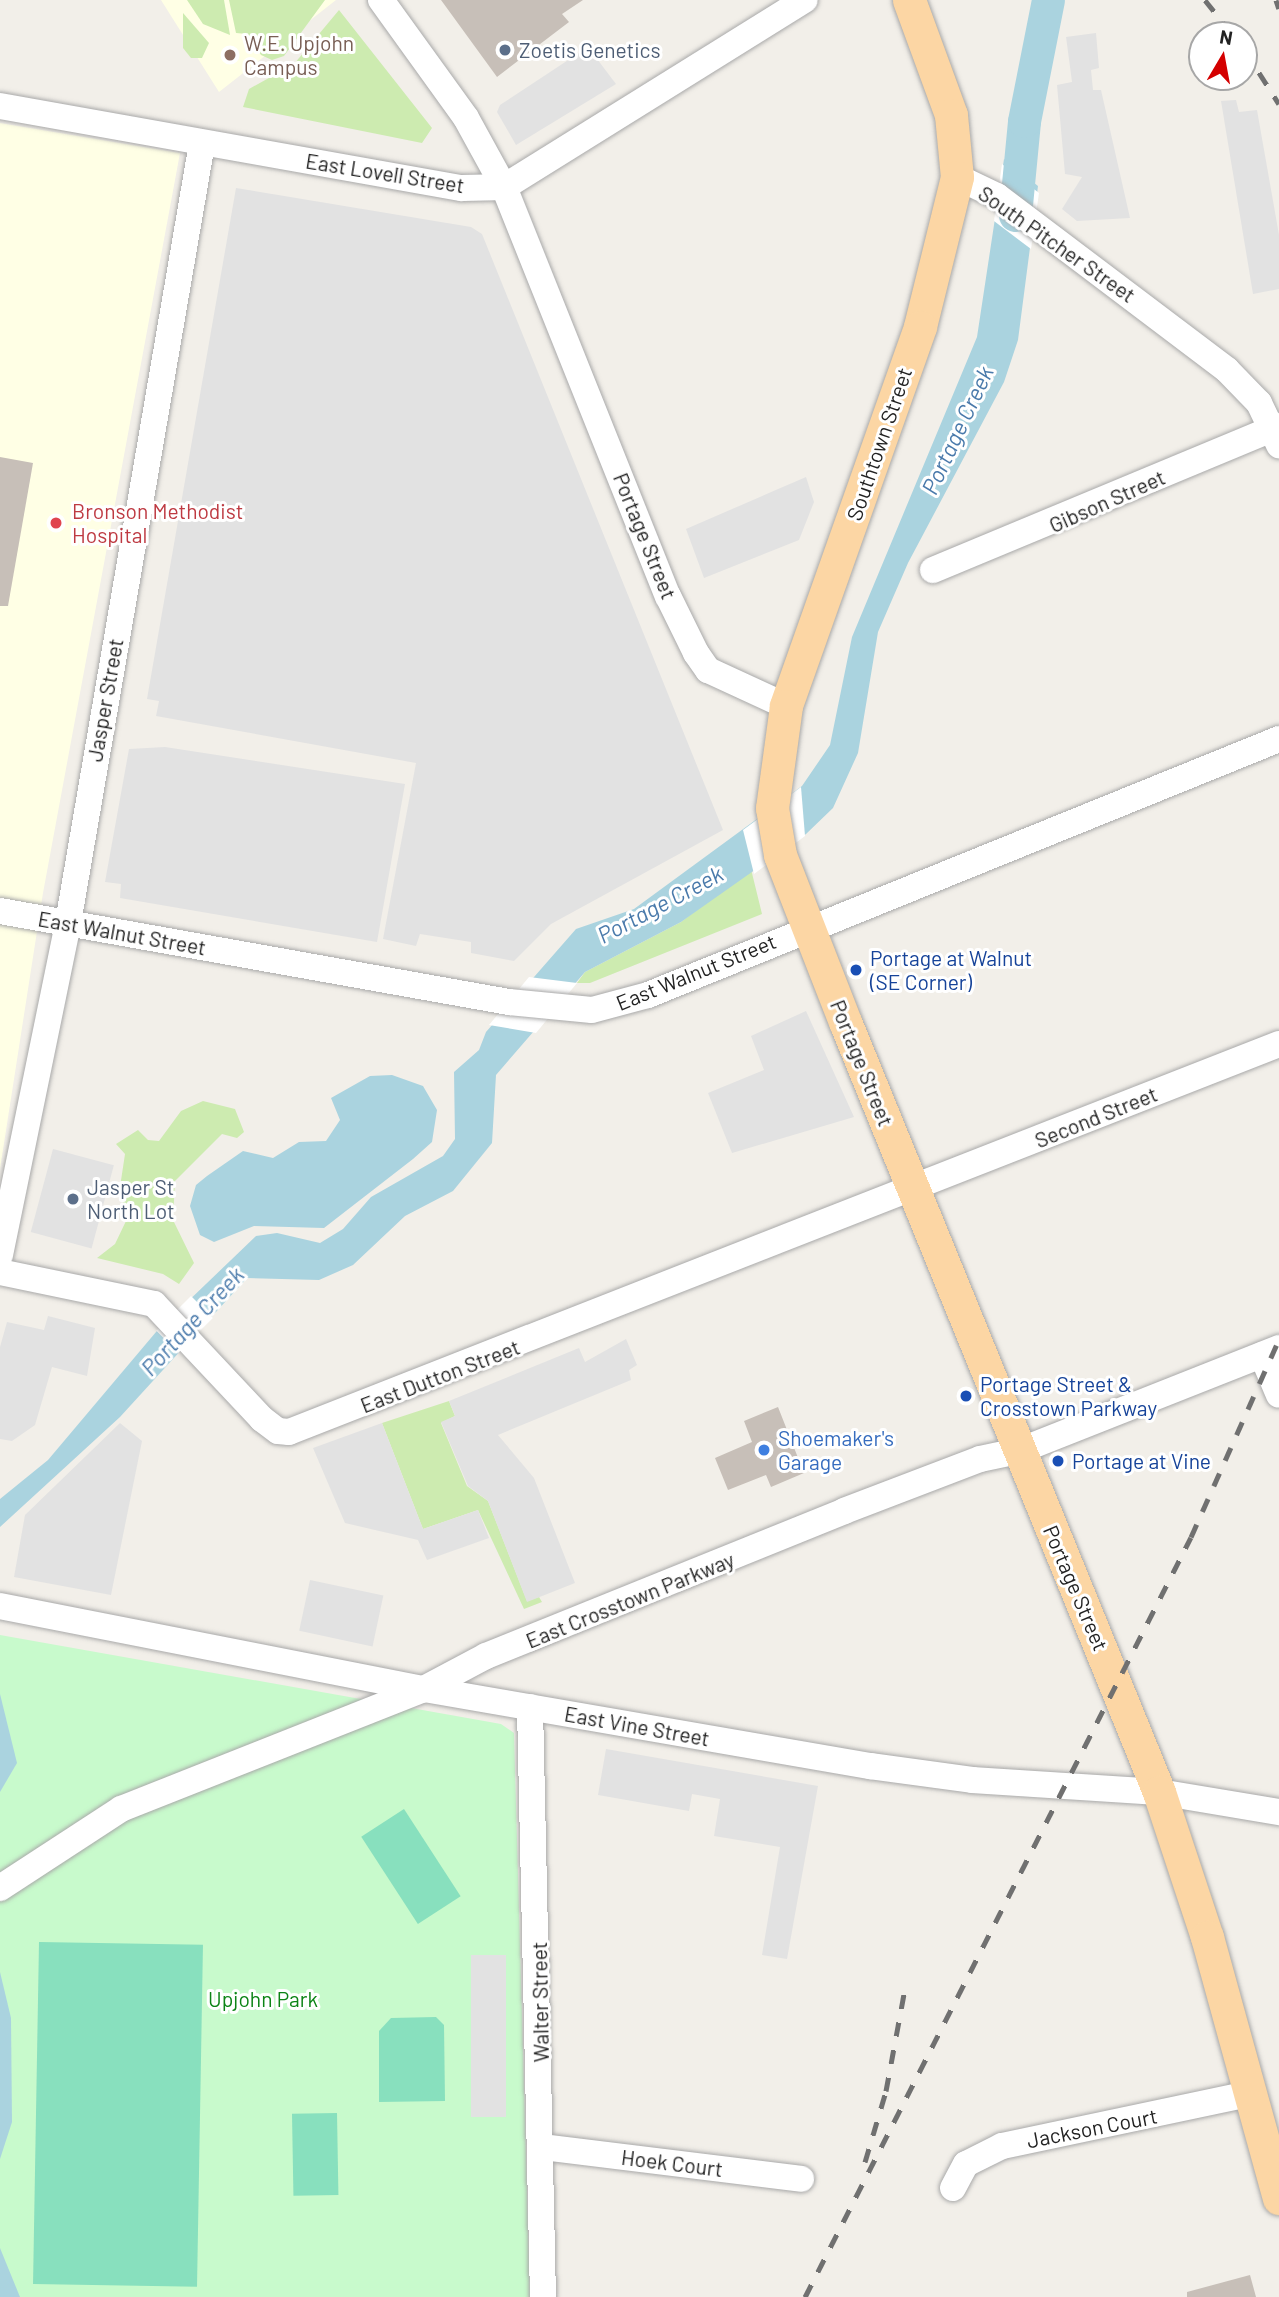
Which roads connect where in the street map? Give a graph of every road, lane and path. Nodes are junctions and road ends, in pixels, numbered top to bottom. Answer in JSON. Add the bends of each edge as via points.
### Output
{"nodes":[{"id":1,"x":381,"y":0,"type":"edge"},
{"id":2,"x":805,"y":0,"type":"edge"},
{"id":3,"x":909,"y":0,"type":"edge"},
{"id":4,"x":0,"y":106,"type":"edge"},
{"id":5,"x":202,"y":143,"type":"junction"},
{"id":6,"x":957,"y":177,"type":"junction"},
{"id":7,"x":504,"y":187,"type":"junction"},
{"id":8,"x":1277,"y":433,"type":"edge"},
{"id":9,"x":933,"y":570,"type":"dead end"},
{"id":10,"x":786,"y":706,"type":"junction"},
{"id":11,"x":1279,"y":738,"type":"edge"},
{"id":12,"x":0,"y":911,"type":"edge"},
{"id":13,"x":68,"y":923,"type":"junction"},
{"id":14,"x":808,"y":927,"type":"junction"},
{"id":15,"x":1279,"y":1044,"type":"edge"},
{"id":16,"x":912,"y":1191,"type":"junction"},
{"id":17,"x":0,"y":1255,"type":"edge"},
{"id":18,"x":0,"y":1272,"type":"edge"},
{"id":19,"x":1270,"y":1352,"type":"edge"},
{"id":20,"x":1279,"y":1395,"type":"edge"},
{"id":21,"x":1019,"y":1451,"type":"junction"},
{"id":22,"x":0,"y":1606,"type":"edge"},
{"id":23,"x":424,"y":1689,"type":"junction"},
{"id":24,"x":530,"y":1707,"type":"junction"},
{"id":25,"x":1159,"y":1792,"type":"junction"},
{"id":26,"x":1279,"y":1812,"type":"edge"},
{"id":27,"x":0,"y":1888,"type":"edge"},
{"id":28,"x":1248,"y":2094,"type":"junction"},
{"id":29,"x":1270,"y":2143,"type":"edge"},
{"id":30,"x":542,"y":2147,"type":"junction"},
{"id":31,"x":801,"y":2179,"type":"dead end"},
{"id":32,"x":953,"y":2188,"type":"dead end"},
{"id":33,"x":1279,"y":2197,"type":"edge"},
{"id":34,"x":543,"y":2297,"type":"edge"}],
"edges":[{"from":1,"to":7,"type":"street","name":"Portage Street","via":[[466,118]]},
{"from":2,"to":7,"type":"street"},
{"from":3,"to":6,"type":"main road","name":"South Pitcher Street","via":[[951,116]]},
{"from":4,"to":5,"type":"street","name":"East Lovell Street"},
{"from":5,"to":7,"type":"street","name":"East Lovell Street","via":[[462,188]]},
{"from":5,"to":13,"type":"street","name":"Jasper Street"},
{"from":6,"to":8,"type":"street","name":"South Pitcher Street","via":[[997,196],[1227,370],[1252,393]]},
{"from":6,"to":10,"type":"main road","name":"Southtown Street","via":[[920,327]]},
{"from":7,"to":10,"type":"street","name":"Portage Street","via":[[667,596],[696,653],[708,670]]},
{"from":8,"to":9,"type":"street","name":"Gibson Street"},
{"from":10,"to":14,"type":"main road","name":"Portage Street","via":[[772,808],[780,855]]},
{"from":11,"to":14,"type":"street","name":"East Walnut Street"},
{"from":12,"to":13,"type":"street","name":"East Walnut Street"},
{"from":13,"to":14,"type":"street","name":"East Walnut Street","via":[[555,1009],[612,1006]]},
{"from":13,"to":17,"type":"street","name":"Jasper Street"},
{"from":14,"to":16,"type":"main road","name":"Portage Street"},
{"from":15,"to":16,"type":"street","name":"Second Street"},
{"from":16,"to":18,"type":"street","name":"East Dutton Street","via":[[289,1432],[278,1431],[262,1419],[170,1317],[135,1298]]},
{"from":16,"to":21,"type":"main road","name":"Portage Street"},
{"from":19,"to":20,"type":"street"},
{"from":19,"to":21,"type":"street","name":"East Crosstown Parkway"},
{"from":21,"to":23,"type":"street","name":"East Crosstown Parkway","via":[[980,1459],[844,1511],[486,1656]]},
{"from":21,"to":25,"type":"main road","name":"Portage Street"},
{"from":22,"to":23,"type":"street","name":"East Vine Street"},
{"from":23,"to":24,"type":"street","name":"East Vine Street"},
{"from":23,"to":27,"type":"street","name":"East Crosstown Parkway","via":[[121,1809]]},
{"from":24,"to":25,"type":"street","name":"East Vine Street","via":[[972,1780]]},
{"from":24,"to":30,"type":"street","name":"Walter Street"},
{"from":25,"to":26,"type":"street","name":"East Vine Street"},
{"from":25,"to":28,"type":"main road","name":"Portage Street","via":[[1207,1937]]},
{"from":28,"to":29,"type":"main road","name":"Portage Street"},
{"from":28,"to":32,"type":"street","name":"Jackson Court","via":[[1002,2146],[966,2164]]},
{"from":29,"to":33,"type":"main road","name":"Portage Street"},
{"from":30,"to":31,"type":"street","name":"Hoek Court"},
{"from":30,"to":34,"type":"street","name":"Walter Street"}]}
